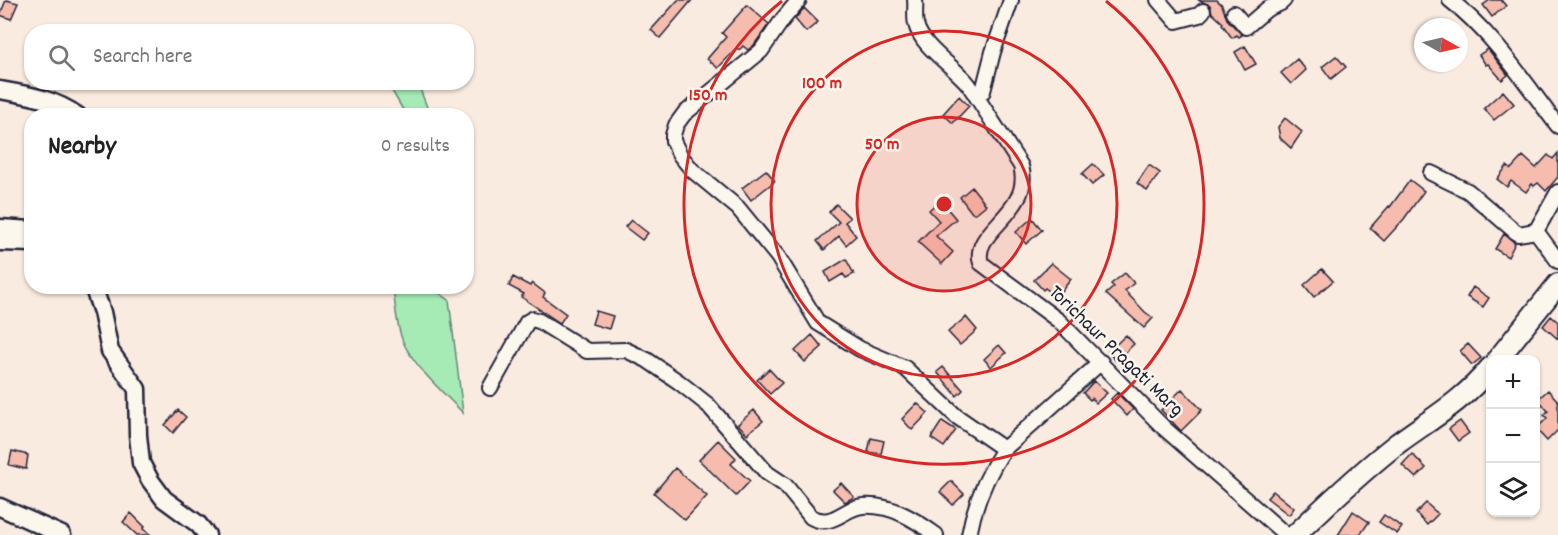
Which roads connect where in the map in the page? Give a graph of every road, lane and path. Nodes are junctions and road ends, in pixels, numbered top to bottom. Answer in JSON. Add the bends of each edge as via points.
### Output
{"nodes":[{"id":1,"x":799,"y":0,"type":"edge"},
{"id":2,"x":915,"y":0,"type":"edge"},
{"id":3,"x":1011,"y":0,"type":"edge"},
{"id":4,"x":1158,"y":0,"type":"edge"},
{"id":5,"x":1284,"y":0,"type":"edge"},
{"id":6,"x":1450,"y":0,"type":"edge"},
{"id":7,"x":1203,"y":11,"type":"dead end"},
{"id":8,"x":1234,"y":13,"type":"dead end"},
{"id":9,"x":0,"y":90,"type":"edge"},
{"id":10,"x":974,"y":92,"type":"junction"},
{"id":11,"x":68,"y":108,"type":"edge"},
{"id":12,"x":1558,"y":126,"type":"edge"},
{"id":13,"x":1431,"y":173,"type":"dead end"},
{"id":14,"x":1558,"y":192,"type":"edge"},
{"id":15,"x":0,"y":228,"type":"edge"},
{"id":16,"x":24,"y":230,"type":"edge"},
{"id":17,"x":1536,"y":231,"type":"junction"},
{"id":18,"x":0,"y":242,"type":"edge"},
{"id":19,"x":24,"y":243,"type":"edge"},
{"id":20,"x":1558,"y":261,"type":"edge"},
{"id":21,"x":1558,"y":284,"type":"edge"},
{"id":22,"x":96,"y":294,"type":"edge"},
{"id":23,"x":1501,"y":355,"type":"edge"},
{"id":24,"x":1101,"y":362,"type":"junction"},
{"id":25,"x":1486,"y":374,"type":"edge"},
{"id":26,"x":490,"y":388,"type":"dead end"},
{"id":27,"x":1004,"y":449,"type":"junction"},
{"id":28,"x":0,"y":507,"type":"edge"},
{"id":29,"x":62,"y":535,"type":"edge"},
{"id":30,"x":207,"y":535,"type":"edge"},
{"id":31,"x":936,"y":535,"type":"edge"},
{"id":32,"x":969,"y":535,"type":"edge"},
{"id":33,"x":1286,"y":535,"type":"edge"},
{"id":34,"x":1295,"y":535,"type":"edge"}],
"edges":[{"from":1,"to":27,"type":"street","via":[[761,51],[684,114],[673,135],[676,148],[692,170],[738,208],[778,257],[818,323],[860,349],[905,368],[956,416]]},
{"from":2,"to":10,"type":"street","via":[[916,24],[924,38]]},
{"from":3,"to":10,"type":"street","via":[[983,91]]},
{"from":4,"to":7,"type":"street","via":[[1176,21]]},
{"from":5,"to":8,"type":"street","via":[[1246,27]]},
{"from":6,"to":12,"type":"street","via":[[1493,43]]},
{"from":9,"to":11,"type":"street","via":[[45,98]]},
{"from":10,"to":24,"type":"street","name":"Torichaur Pragati Marg","via":[[1021,166],[1024,178],[1018,199],[981,245],[981,263],[1059,321]]},
{"from":13,"to":17,"type":"street","via":[[1468,191],[1518,234]]},
{"from":14,"to":17,"type":"street"},
{"from":15,"to":16,"type":"street"},
{"from":17,"to":20,"type":"street"},
{"from":18,"to":19,"type":"street"},
{"from":21,"to":23,"type":"main road"},
{"from":22,"to":30,"type":"street","via":[[110,351],[137,389],[141,463],[164,499]]},
{"from":24,"to":27,"type":"street"},
{"from":24,"to":33,"type":"street","name":"Torichaur Pragati Marg","via":[[1164,428]]},
{"from":25,"to":34,"type":"main road","via":[[1456,403],[1378,460]]},
{"from":26,"to":31,"type":"street","via":[[527,322],[539,321],[587,351],[626,350],[679,382],[708,405],[811,517],[825,522],[861,506],[884,506],[914,519]]},
{"from":27,"to":32,"type":"street","via":[[988,474]]},
{"from":28,"to":29,"type":"street"}]}
